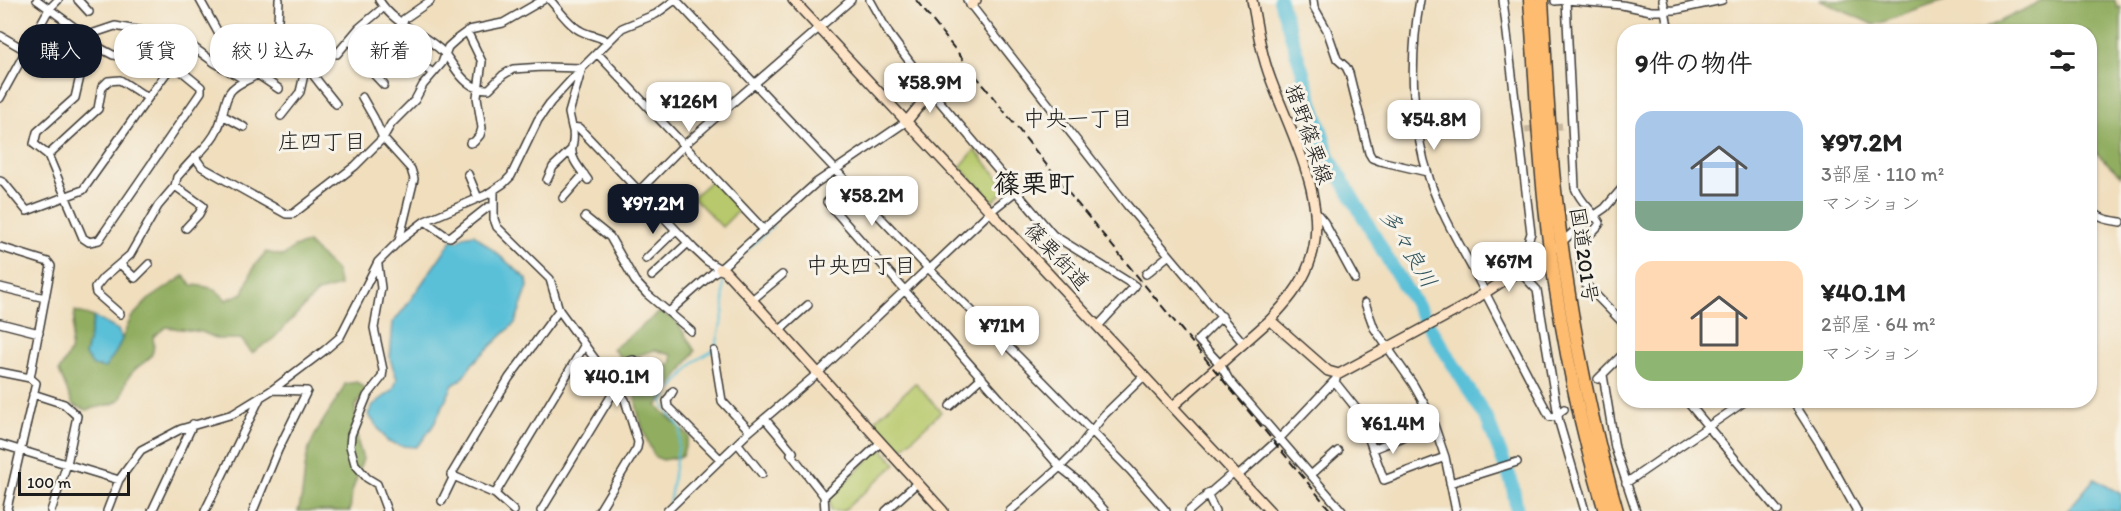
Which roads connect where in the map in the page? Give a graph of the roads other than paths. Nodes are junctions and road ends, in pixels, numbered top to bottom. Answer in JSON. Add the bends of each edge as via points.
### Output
{"nodes":[{"id":1,"x":37,"y":0,"type":"edge"},
{"id":2,"x":58,"y":0,"type":"edge"},
{"id":3,"x":78,"y":0,"type":"edge"},
{"id":4,"x":200,"y":0,"type":"edge"},
{"id":5,"x":279,"y":0,"type":"edge"},
{"id":6,"x":543,"y":0,"type":"edge"},
{"id":7,"x":550,"y":0,"type":"edge"},
{"id":8,"x":675,"y":0,"type":"edge"},
{"id":9,"x":793,"y":0,"type":"edge"},
{"id":10,"x":851,"y":0,"type":"edge"},
{"id":11,"x":870,"y":0,"type":"edge"},
{"id":12,"x":1252,"y":0,"type":"edge"},
{"id":13,"x":1313,"y":0,"type":"edge"},
{"id":14,"x":1420,"y":0,"type":"edge"},
{"id":15,"x":1503,"y":0,"type":"edge"},
{"id":16,"x":1530,"y":0,"type":"edge"},
{"id":17,"x":1542,"y":0,"type":"edge"},
{"id":18,"x":1566,"y":0,"type":"edge"},
{"id":19,"x":1663,"y":0,"type":"edge"},
{"id":20,"x":1722,"y":0,"type":"edge"},
{"id":21,"x":430,"y":1,"type":"edge"},
{"id":22,"x":1555,"y":1,"type":"edge"},
{"id":23,"x":971,"y":2,"type":"edge"},
{"id":24,"x":381,"y":3,"type":"edge"},
{"id":25,"x":49,"y":9,"type":"junction"},
{"id":26,"x":1665,"y":11,"type":"junction"},
{"id":27,"x":89,"y":12,"type":"dead end"},
{"id":28,"x":40,"y":24,"type":"edge"},
{"id":29,"x":69,"y":24,"type":"edge"},
{"id":30,"x":213,"y":24,"type":"edge"},
{"id":31,"x":277,"y":24,"type":"edge"},
{"id":32,"x":363,"y":24,"type":"edge"},
{"id":33,"x":401,"y":24,"type":"edge"},
{"id":34,"x":402,"y":24,"type":"edge"},
{"id":35,"x":1667,"y":24,"type":"edge"},
{"id":36,"x":820,"y":29,"type":"junction"},
{"id":37,"x":102,"y":30,"type":"edge"},
{"id":38,"x":467,"y":31,"type":"junction"},
{"id":39,"x":1,"y":36,"type":"edge"},
{"id":40,"x":348,"y":42,"type":"edge"},
{"id":41,"x":608,"y":42,"type":"junction"},
{"id":42,"x":18,"y":44,"type":"edge"},
{"id":43,"x":432,"y":45,"type":"edge"},
{"id":44,"x":336,"y":53,"type":"edge"},
{"id":45,"x":597,"y":53,"type":"junction"},
{"id":46,"x":445,"y":54,"type":"junction"},
{"id":47,"x":18,"y":63,"type":"edge"},
{"id":48,"x":582,"y":68,"type":"junction"},
{"id":49,"x":433,"y":73,"type":"joint"},
{"id":50,"x":79,"y":78,"type":"edge"},
{"id":51,"x":162,"y":78,"type":"edge"},
{"id":52,"x":190,"y":78,"type":"edge"},
{"id":53,"x":248,"y":78,"type":"edge"},
{"id":54,"x":263,"y":78,"type":"edge"},
{"id":55,"x":303,"y":78,"type":"edge"},
{"id":56,"x":315,"y":78,"type":"edge"},
{"id":57,"x":378,"y":78,"type":"edge"},
{"id":58,"x":244,"y":80,"type":"junction"},
{"id":59,"x":384,"y":84,"type":"dead end"},
{"id":60,"x":756,"y":84,"type":"junction"},
{"id":61,"x":477,"y":88,"type":"junction"},
{"id":62,"x":279,"y":89,"type":"dead end"},
{"id":63,"x":932,"y":90,"type":"junction"},
{"id":64,"x":0,"y":98,"type":"edge"},
{"id":65,"x":148,"y":98,"type":"junction"},
{"id":66,"x":362,"y":98,"type":"dead end"},
{"id":67,"x":336,"y":104,"type":"dead end"},
{"id":68,"x":222,"y":115,"type":"junction"},
{"id":69,"x":281,"y":116,"type":"dead end"},
{"id":70,"x":907,"y":121,"type":"junction"},
{"id":71,"x":1562,"y":126,"type":"tunnel mouth"},
{"id":72,"x":1572,"y":126,"type":"junction"},
{"id":73,"x":244,"y":127,"type":"dead end"},
{"id":74,"x":572,"y":128,"type":"junction"},
{"id":75,"x":383,"y":138,"type":"junction"},
{"id":76,"x":470,"y":143,"type":"dead end"},
{"id":77,"x":684,"y":145,"type":"junction"},
{"id":78,"x":571,"y":150,"type":"junction"},
{"id":79,"x":48,"y":155,"type":"junction"},
{"id":80,"x":195,"y":157,"type":"junction"},
{"id":81,"x":836,"y":168,"type":"junction"},
{"id":82,"x":1427,"y":172,"type":"junction"},
{"id":83,"x":468,"y":174,"type":"dead end"},
{"id":84,"x":547,"y":180,"type":"dead end"},
{"id":85,"x":0,"y":181,"type":"edge"},
{"id":86,"x":849,"y":183,"type":"junction"},
{"id":87,"x":175,"y":186,"type":"junction"},
{"id":88,"x":494,"y":190,"type":"junction"},
{"id":89,"x":639,"y":191,"type":"junction"},
{"id":90,"x":1015,"y":192,"type":"junction"},
{"id":91,"x":1617,"y":194,"type":"edge"},
{"id":92,"x":66,"y":198,"type":"junction"},
{"id":93,"x":478,"y":198,"type":"junction"},
{"id":94,"x":563,"y":198,"type":"dead end"},
{"id":95,"x":493,"y":207,"type":"junction"},
{"id":96,"x":1314,"y":210,"type":"junction"},
{"id":97,"x":991,"y":211,"type":"junction"},
{"id":98,"x":1595,"y":215,"type":"junction"},
{"id":99,"x":2097,"y":215,"type":"edge"},
{"id":100,"x":585,"y":217,"type":"dead end"},
{"id":101,"x":425,"y":221,"type":"junction"},
{"id":102,"x":2121,"y":222,"type":"edge"},
{"id":103,"x":186,"y":228,"type":"dead end"},
{"id":104,"x":676,"y":230,"type":"junction"},
{"id":105,"x":764,"y":230,"type":"junction"},
{"id":106,"x":399,"y":241,"type":"junction"},
{"id":107,"x":1562,"y":242,"type":"junction"},
{"id":108,"x":688,"y":243,"type":"junction"},
{"id":109,"x":0,"y":247,"type":"edge"},
{"id":110,"x":1550,"y":250,"type":"junction"},
{"id":111,"x":1169,"y":255,"type":"junction"},
{"id":112,"x":646,"y":259,"type":"dead end"},
{"id":113,"x":378,"y":262,"type":"junction"},
{"id":114,"x":120,"y":264,"type":"junction"},
{"id":115,"x":149,"y":264,"type":"dead end"},
{"id":116,"x":928,"y":268,"type":"junction"},
{"id":117,"x":720,"y":269,"type":"junction"},
{"id":118,"x":1519,"y":271,"type":"junction"},
{"id":119,"x":782,"y":274,"type":"dead end"},
{"id":120,"x":1146,"y":274,"type":"dead end"},
{"id":121,"x":652,"y":276,"type":"dead end"},
{"id":122,"x":1355,"y":279,"type":"dead end"},
{"id":123,"x":0,"y":287,"type":"edge"},
{"id":124,"x":905,"y":290,"type":"junction"},
{"id":125,"x":1485,"y":292,"type":"junction"},
{"id":126,"x":45,"y":298,"type":"junction"},
{"id":127,"x":752,"y":300,"type":"junction"},
{"id":128,"x":1365,"y":303,"type":"dead end"},
{"id":129,"x":808,"y":305,"type":"dead end"},
{"id":130,"x":559,"y":310,"type":"junction"},
{"id":131,"x":670,"y":311,"type":"junction"},
{"id":132,"x":120,"y":314,"type":"dead end"},
{"id":133,"x":1221,"y":316,"type":"junction"},
{"id":134,"x":1617,"y":317,"type":"edge"},
{"id":135,"x":1270,"y":320,"type":"junction"},
{"id":136,"x":0,"y":323,"type":"edge"},
{"id":137,"x":1098,"y":326,"type":"junction"},
{"id":138,"x":691,"y":331,"type":"dead end"},
{"id":139,"x":779,"y":331,"type":"junction"},
{"id":140,"x":39,"y":333,"type":"junction"},
{"id":141,"x":1244,"y":344,"type":"junction"},
{"id":142,"x":584,"y":346,"type":"junction"},
{"id":143,"x":1388,"y":346,"type":"junction"},
{"id":144,"x":714,"y":351,"type":"dead end"},
{"id":145,"x":1617,"y":360,"type":"edge"},
{"id":146,"x":1220,"y":364,"type":"junction"},
{"id":147,"x":656,"y":369,"type":"dead end"},
{"id":148,"x":0,"y":372,"type":"edge"},
{"id":149,"x":818,"y":373,"type":"junction"},
{"id":150,"x":607,"y":376,"type":"junction"},
{"id":151,"x":1144,"y":376,"type":"junction"},
{"id":152,"x":982,"y":377,"type":"junction"},
{"id":153,"x":30,"y":378,"type":"junction"},
{"id":154,"x":1337,"y":378,"type":"junction"},
{"id":155,"x":616,"y":388,"type":"junction"},
{"id":156,"x":272,"y":390,"type":"junction"},
{"id":157,"x":673,"y":391,"type":"dead end"},
{"id":158,"x":33,"y":394,"type":"junction"},
{"id":159,"x":260,"y":399,"type":"junction"},
{"id":160,"x":950,"y":406,"type":"dead end"},
{"id":161,"x":1173,"y":406,"type":"junction"},
{"id":162,"x":1692,"y":408,"type":"edge"},
{"id":163,"x":1735,"y":408,"type":"edge"},
{"id":164,"x":1797,"y":408,"type":"edge"},
{"id":165,"x":1561,"y":412,"type":"junction"},
{"id":166,"x":765,"y":419,"type":"junction"},
{"id":167,"x":193,"y":424,"type":"junction"},
{"id":168,"x":1707,"y":426,"type":"junction"},
{"id":169,"x":750,"y":431,"type":"junction"},
{"id":170,"x":1091,"y":431,"type":"junction"},
{"id":171,"x":1403,"y":437,"type":"dead end"},
{"id":172,"x":1280,"y":438,"type":"junction"},
{"id":173,"x":880,"y":443,"type":"junction"},
{"id":174,"x":0,"y":444,"type":"edge"},
{"id":175,"x":738,"y":444,"type":"junction"},
{"id":176,"x":1373,"y":449,"type":"junction"},
{"id":177,"x":22,"y":450,"type":"junction"},
{"id":178,"x":1338,"y":451,"type":"dead end"},
{"id":179,"x":1445,"y":457,"type":"junction"},
{"id":180,"x":721,"y":460,"type":"junction"},
{"id":181,"x":1517,"y":462,"type":"dead end"},
{"id":182,"x":67,"y":464,"type":"junction"},
{"id":183,"x":1060,"y":467,"type":"junction"},
{"id":184,"x":762,"y":474,"type":"dead end"},
{"id":185,"x":1236,"y":474,"type":"junction"},
{"id":186,"x":1312,"y":474,"type":"junction"},
{"id":187,"x":454,"y":476,"type":"junction"},
{"id":188,"x":119,"y":480,"type":"junction"},
{"id":189,"x":917,"y":483,"type":"junction"},
{"id":190,"x":1450,"y":483,"type":"junction"},
{"id":191,"x":1626,"y":483,"type":"junction"},
{"id":192,"x":495,"y":494,"type":"junction"},
{"id":193,"x":1207,"y":494,"type":"junction"},
{"id":194,"x":824,"y":496,"type":"junction"},
{"id":195,"x":442,"y":501,"type":"dead end"},
{"id":196,"x":674,"y":508,"type":"edge"},
{"id":197,"x":8,"y":511,"type":"edge"},
{"id":198,"x":51,"y":511,"type":"edge"},
{"id":199,"x":107,"y":511,"type":"edge"},
{"id":200,"x":152,"y":511,"type":"edge"},
{"id":201,"x":205,"y":511,"type":"edge"},
{"id":202,"x":253,"y":511,"type":"edge"},
{"id":203,"x":387,"y":511,"type":"edge"},
{"id":204,"x":514,"y":511,"type":"edge"},
{"id":205,"x":541,"y":511,"type":"edge"},
{"id":206,"x":599,"y":511,"type":"edge"},
{"id":207,"x":667,"y":511,"type":"edge"},
{"id":208,"x":825,"y":511,"type":"edge"},
{"id":209,"x":886,"y":511,"type":"edge"},
{"id":210,"x":943,"y":511,"type":"edge"},
{"id":211,"x":1010,"y":511,"type":"edge"},
{"id":212,"x":1106,"y":511,"type":"edge"},
{"id":213,"x":1166,"y":511,"type":"edge"},
{"id":214,"x":1189,"y":511,"type":"edge"},
{"id":215,"x":1215,"y":511,"type":"edge"},
{"id":216,"x":1270,"y":511,"type":"edge"},
{"id":217,"x":1342,"y":511,"type":"edge"},
{"id":218,"x":1456,"y":511,"type":"edge"},
{"id":219,"x":1585,"y":511,"type":"edge"},
{"id":220,"x":1605,"y":511,"type":"edge"},
{"id":221,"x":1617,"y":511,"type":"edge"},
{"id":222,"x":1636,"y":511,"type":"edge"},
{"id":223,"x":1777,"y":511,"type":"edge"},
{"id":224,"x":1857,"y":511,"type":"edge"}],
"edges":[{"from":1,"to":25,"type":"street"},
{"from":2,"to":25,"type":"street"},
{"from":3,"to":27,"type":"street"},
{"from":4,"to":30,"type":"street"},
{"from":5,"to":31,"type":"street"},
{"from":6,"to":38,"type":"street","via":[[502,23]]},
{"from":7,"to":41,"type":"street","via":[[579,30]]},
{"from":8,"to":41,"type":"street","via":[[656,14],[622,28]]},
{"from":8,"to":60,"type":"street"},
{"from":9,"to":36,"type":"main road","name":"篠栗街道"},
{"from":10,"to":36,"type":"street"},
{"from":11,"to":63,"type":"street","via":[[889,34]]},
{"from":12,"to":96,"type":"main road","name":"猪野篠栗線","via":[[1259,43],[1308,177]]},
{"from":13,"to":82,"type":"street","via":[[1337,59],[1346,67],[1372,158]]},
{"from":14,"to":82,"type":"street","via":[[1414,46],[1414,99]]},
{"from":15,"to":118,"type":"street","via":[[1522,130],[1531,233],[1526,248],[1514,263]]},
{"from":16,"to":110,"type":"highway","name":"国道201号"},
{"from":17,"to":107,"type":"highway","name":"国道201号"},
{"from":18,"to":22,"type":"street"},
{"from":18,"to":26,"type":"street"},
{"from":18,"to":72,"type":"street"},
{"from":19,"to":26,"type":"street"},
{"from":20,"to":26,"type":"street"},
{"from":21,"to":34,"type":"street"},
{"from":23,"to":111,"type":"street","via":[[1035,89]]},
{"from":24,"to":32,"type":"street"},
{"from":24,"to":33,"type":"street"},
{"from":25,"to":28,"type":"street"},
{"from":25,"to":29,"type":"street"},
{"from":26,"to":35,"type":"street"},
{"from":36,"to":60,"type":"street"},
{"from":36,"to":70,"type":"main road","name":"篠栗街道"},
{"from":37,"to":58,"type":"street","via":[[115,26],[185,41]]},
{"from":38,"to":46,"type":"street"},
{"from":38,"to":61,"type":"street","via":[[482,63]]},
{"from":39,"to":42,"type":"street"},
{"from":40,"to":44,"type":"street"},
{"from":41,"to":45,"type":"street"},
{"from":43,"to":46,"type":"street"},
{"from":45,"to":48,"type":"street"},
{"from":45,"to":77,"type":"street"},
{"from":46,"to":49,"type":"street"},
{"from":46,"to":61,"type":"street","via":[[457,72]]},
{"from":47,"to":64,"type":"street"},
{"from":48,"to":61,"type":"street","via":[[513,69],[489,89]]},
{"from":48,"to":74,"type":"street","via":[[569,113]]},
{"from":48,"to":88,"type":"street","via":[[538,120],[511,176]]},
{"from":49,"to":75,"type":"street"},
{"from":50,"to":79,"type":"street","via":[[75,98],[37,132],[34,144]]},
{"from":51,"to":65,"type":"street"},
{"from":52,"to":92,"type":"street","via":[[201,87],[201,92],[99,240],[89,242],[83,238]]},
{"from":53,"to":58,"type":"street"},
{"from":54,"to":62,"type":"street"},
{"from":55,"to":69,"type":"street","via":[[300,92]]},
{"from":56,"to":67,"type":"street"},
{"from":57,"to":59,"type":"street"},
{"from":58,"to":68,"type":"street","via":[[231,90]]},
{"from":60,"to":77,"type":"street"},
{"from":60,"to":81,"type":"street"},
{"from":61,"to":76,"type":"street","via":[[482,128]]},
{"from":63,"to":70,"type":"main road"},
{"from":63,"to":90,"type":"street"},
{"from":65,"to":79,"type":"street","via":[[120,80],[108,81],[102,87],[98,110]]},
{"from":65,"to":92,"type":"street","via":[[83,190]]},
{"from":66,"to":75,"type":"street"},
{"from":68,"to":73,"type":"street"},
{"from":68,"to":80,"type":"street","via":[[218,129]]},
{"from":70,"to":81,"type":"street"},
{"from":70,"to":97,"type":"main road","name":"篠栗街道"},
{"from":71,"to":72,"type":"street"},
{"from":72,"to":98,"type":"street","via":[[1575,188]]},
{"from":74,"to":78,"type":"street"},
{"from":74,"to":89,"type":"street","via":[[579,128]]},
{"from":75,"to":80,"type":"street","via":[[355,166],[293,214],[286,214],[202,168]]},
{"from":75,"to":106,"type":"street","via":[[411,170],[414,179]]},
{"from":77,"to":89,"type":"street"},
{"from":77,"to":105,"type":"street"},
{"from":78,"to":84,"type":"street","via":[[553,167]]},
{"from":78,"to":94,"type":"street","via":[[586,177]]},
{"from":79,"to":92,"type":"street"},
{"from":80,"to":87,"type":"street","via":[[177,177]]},
{"from":81,"to":86,"type":"street"},
{"from":81,"to":105,"type":"street"},
{"from":82,"to":125,"type":"street"},
{"from":83,"to":93,"type":"street"},
{"from":85,"to":92,"type":"street","via":[[27,211]]},
{"from":86,"to":116,"type":"street"},
{"from":86,"to":124,"type":"street","via":[[827,202]]},
{"from":87,"to":103,"type":"street","via":[[203,206]]},
{"from":87,"to":114,"type":"street","via":[[142,231],[137,246]]},
{"from":88,"to":93,"type":"street"},
{"from":88,"to":95,"type":"street"},
{"from":89,"to":104,"type":"street"},
{"from":90,"to":97,"type":"street"},
{"from":90,"to":137,"type":"street","via":[[1053,235],[1135,286]]},
{"from":91,"to":98,"type":"street"},
{"from":93,"to":101,"type":"street"},
{"from":95,"to":101,"type":"street","via":[[450,237]]},
{"from":95,"to":130,"type":"street","via":[[497,227],[550,279]]},
{"from":96,"to":122,"type":"street"},
{"from":96,"to":135,"type":"main road","name":"猪野篠栗線","via":[[1310,262],[1298,286]]},
{"from":97,"to":116,"type":"street"},
{"from":97,"to":137,"type":"main road","name":"篠栗街道"},
{"from":98,"to":107,"type":"street"},
{"from":98,"to":134,"type":"street","via":[[1600,223],[1587,237],[1580,253],[1583,279]]},
{"from":99,"to":102,"type":"street"},
{"from":100,"to":131,"type":"street","via":[[610,237],[641,287]]},
{"from":101,"to":106,"type":"street"},
{"from":104,"to":108,"type":"street"},
{"from":104,"to":112,"type":"street"},
{"from":105,"to":117,"type":"street"},
{"from":106,"to":113,"type":"street"},
{"from":107,"to":110,"type":"main road"},
{"from":107,"to":221,"type":"highway","name":"国道201号","via":[[1586,388]]},
{"from":108,"to":117,"type":"street"},
{"from":108,"to":121,"type":"street"},
{"from":109,"to":126,"type":"street","via":[[48,262],[51,266]]},
{"from":110,"to":118,"type":"main road"},
{"from":110,"to":220,"type":"highway","name":"国道201号","via":[[1577,408]]},
{"from":111,"to":120,"type":"street"},
{"from":111,"to":133,"type":"street"},
{"from":113,"to":156,"type":"street","via":[[340,337]]},
{"from":113,"to":203,"type":"street","via":[[381,288],[374,328],[382,377],[367,396],[350,446],[355,464],[377,484]]},
{"from":114,"to":115,"type":"street","via":[[135,278]]},
{"from":114,"to":132,"type":"street","via":[[95,288]]},
{"from":116,"to":124,"type":"street"},
{"from":116,"to":170,"type":"street"},
{"from":117,"to":127,"type":"main road"},
{"from":117,"to":131,"type":"street"},
{"from":118,"to":125,"type":"main road"},
{"from":118,"to":165,"type":"street","via":[[1538,290]]},
{"from":119,"to":127,"type":"street"},
{"from":123,"to":126,"type":"street"},
{"from":124,"to":149,"type":"street"},
{"from":124,"to":152,"type":"street"},
{"from":125,"to":143,"type":"main road"},
{"from":125,"to":165,"type":"street","via":[[1550,417]]},
{"from":126,"to":140,"type":"street"},
{"from":127,"to":139,"type":"main road"},
{"from":128,"to":143,"type":"street","via":[[1374,327]]},
{"from":129,"to":139,"type":"street"},
{"from":130,"to":142,"type":"street"},
{"from":130,"to":187,"type":"street","via":[[509,378],[451,475]]},
{"from":131,"to":138,"type":"street"},
{"from":133,"to":141,"type":"street"},
{"from":133,"to":146,"type":"street","via":[[1198,340]]},
{"from":135,"to":141,"type":"main road","name":"猪野篠栗線"},
{"from":135,"to":154,"type":"main road"},
{"from":136,"to":140,"type":"street"},
{"from":137,"to":151,"type":"main road","name":"篠栗街道"},
{"from":139,"to":149,"type":"main road"},
{"from":140,"to":153,"type":"street"},
{"from":141,"to":146,"type":"main road","name":"猪野篠栗線"},
{"from":142,"to":150,"type":"street"},
{"from":142,"to":192,"type":"street"},
{"from":143,"to":154,"type":"main road"},
{"from":143,"to":179,"type":"street","via":[[1431,416]]},
{"from":144,"to":169,"type":"street","via":[[722,401]]},
{"from":145,"to":191,"type":"street","via":[[1600,377]]},
{"from":146,"to":161,"type":"main road","name":"猪野篠栗線"},
{"from":146,"to":172,"type":"street","via":[[1229,380]]},
{"from":147,"to":150,"type":"street","via":[[633,360]]},
{"from":148,"to":153,"type":"street"},
{"from":149,"to":166,"type":"street"},
{"from":149,"to":173,"type":"main road"},
{"from":150,"to":155,"type":"street"},
{"from":151,"to":161,"type":"main road","name":"篠栗街道"},
{"from":151,"to":170,"type":"street"},
{"from":152,"to":160,"type":"street"},
{"from":152,"to":183,"type":"street"},
{"from":153,"to":158,"type":"street","via":[[36,383]]},
{"from":154,"to":172,"type":"street"},
{"from":154,"to":176,"type":"street","via":[[1359,412]]},
{"from":155,"to":205,"type":"street"},
{"from":155,"to":206,"type":"street","via":[[625,400],[638,442]]},
{"from":156,"to":159,"type":"street"},
{"from":156,"to":202,"type":"street","via":[[308,390]]},
{"from":157,"to":180,"type":"street","via":[[668,407]]},
{"from":158,"to":177,"type":"street"},
{"from":158,"to":182,"type":"street","via":[[63,404],[77,416]]},
{"from":159,"to":167,"type":"street","via":[[233,414]]},
{"from":159,"to":201,"type":"street"},
{"from":161,"to":185,"type":"main road","name":"篠栗街道"},
{"from":162,"to":168,"type":"street"},
{"from":163,"to":168,"type":"street"},
{"from":164,"to":224,"type":"street"},
{"from":165,"to":219,"type":"street"},
{"from":166,"to":169,"type":"street"},
{"from":166,"to":194,"type":"street"},
{"from":167,"to":188,"type":"street","via":[[141,450]]},
{"from":167,"to":200,"type":"street"},
{"from":168,"to":191,"type":"street"},
{"from":168,"to":223,"type":"street"},
{"from":169,"to":175,"type":"street"},
{"from":170,"to":183,"type":"street"},
{"from":170,"to":213,"type":"street"},
{"from":171,"to":176,"type":"street"},
{"from":172,"to":185,"type":"street"},
{"from":172,"to":186,"type":"street"},
{"from":173,"to":189,"type":"main road"},
{"from":173,"to":194,"type":"street"},
{"from":174,"to":177,"type":"street"},
{"from":175,"to":180,"type":"street"},
{"from":175,"to":184,"type":"street"},
{"from":176,"to":179,"type":"street","via":[[1384,480]]},
{"from":177,"to":182,"type":"street"},
{"from":177,"to":197,"type":"street"},
{"from":178,"to":186,"type":"street"},
{"from":179,"to":190,"type":"street"},
{"from":180,"to":196,"type":"street"},
{"from":181,"to":190,"type":"street"},
{"from":182,"to":188,"type":"street"},
{"from":182,"to":198,"type":"street"},
{"from":183,"to":211,"type":"street"},
{"from":183,"to":212,"type":"street"},
{"from":185,"to":193,"type":"street"},
{"from":185,"to":216,"type":"main road","name":"篠栗街道"},
{"from":186,"to":217,"type":"street"},
{"from":187,"to":192,"type":"street"},
{"from":187,"to":195,"type":"street"},
{"from":188,"to":199,"type":"street"},
{"from":189,"to":209,"type":"street"},
{"from":189,"to":210,"type":"main road"},
{"from":190,"to":218,"type":"street"},
{"from":191,"to":222,"type":"street"},
{"from":192,"to":204,"type":"street"},
{"from":193,"to":214,"type":"street"},
{"from":193,"to":215,"type":"street"},
{"from":194,"to":208,"type":"street"},
{"from":196,"to":207,"type":"street"}]}
